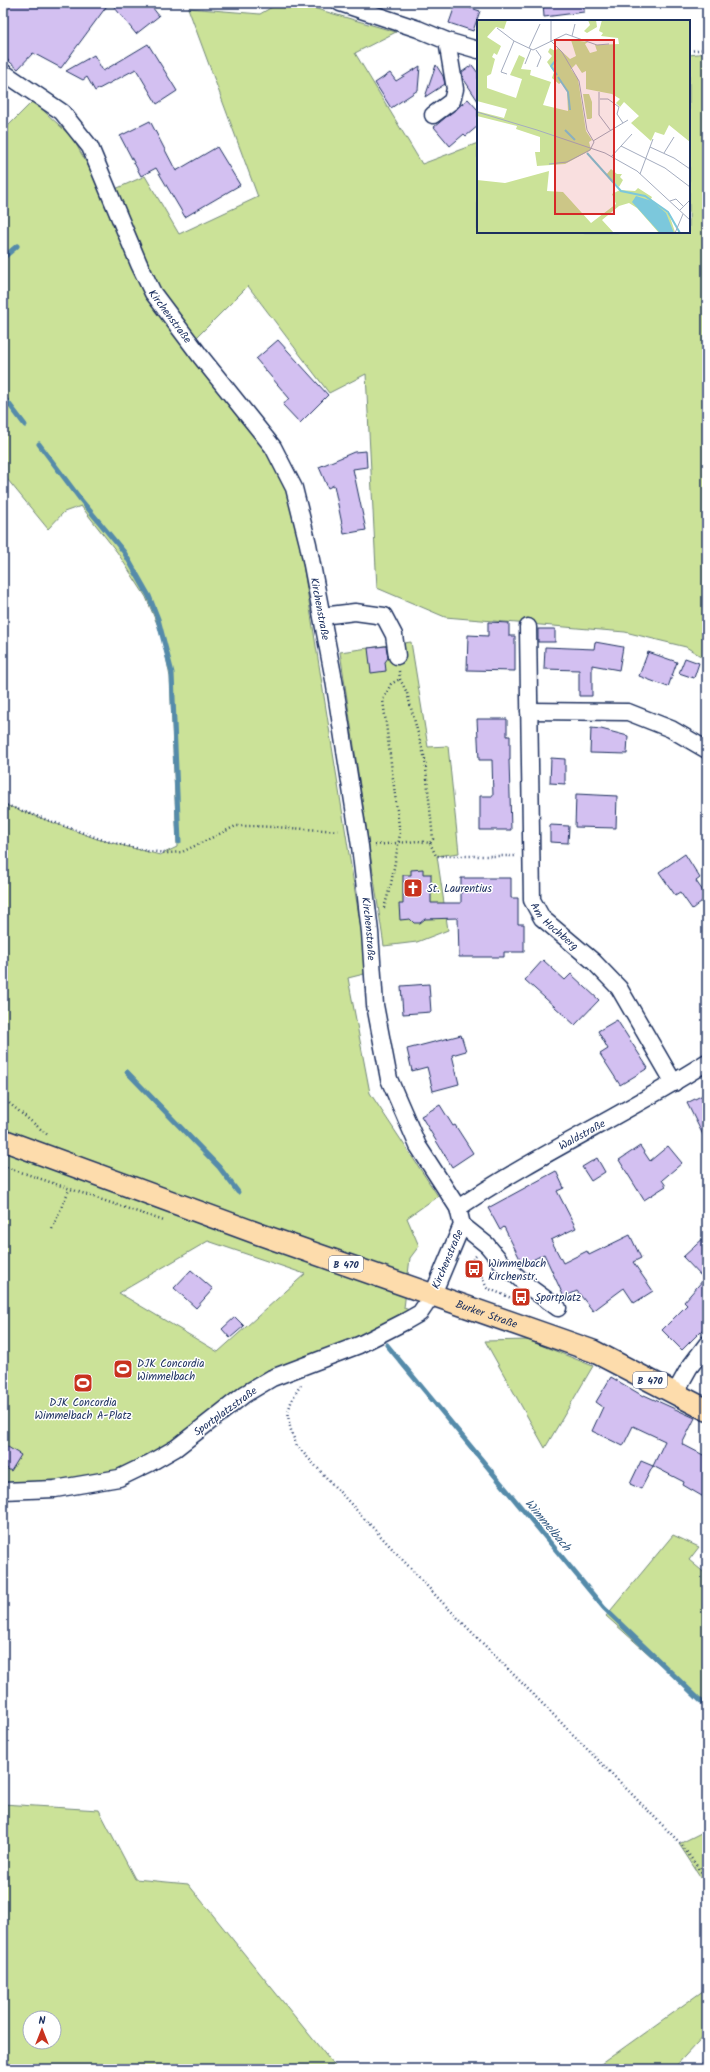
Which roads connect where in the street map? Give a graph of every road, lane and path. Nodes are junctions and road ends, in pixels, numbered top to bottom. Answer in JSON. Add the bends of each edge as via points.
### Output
{"nodes":[{"id":1,"x":340,"y":3,"type":"edge"},
{"id":2,"x":447,"y":41,"type":"junction"},
{"id":3,"x":707,"y":49,"type":"edge"},
{"id":4,"x":477,"y":50,"type":"edge"},
{"id":5,"x":690,"y":51,"type":"edge"},
{"id":6,"x":3,"y":72,"type":"edge"},
{"id":7,"x":434,"y":115,"type":"dead end"},
{"id":8,"x":322,"y":616,"type":"junction"},
{"id":9,"x":528,"y":627,"type":"dead end"},
{"id":10,"x":397,"y":656,"type":"joint"},
{"id":11,"x":400,"y":679,"type":"junction"},
{"id":12,"x":529,"y":711,"type":"junction"},
{"id":13,"x":707,"y":750,"type":"edge"},
{"id":14,"x":3,"y":804,"type":"edge"},
{"id":15,"x":358,"y":832,"type":"junction"},
{"id":16,"x":398,"y":842,"type":"junction"},
{"id":17,"x":430,"y":843,"type":"junction"},
{"id":18,"x":375,"y":844,"type":"dead end"},
{"id":19,"x":532,"y":856,"type":"junction"},
{"id":20,"x":370,"y":932,"type":"junction"},
{"id":21,"x":707,"y":1062,"type":"edge"},
{"id":22,"x":674,"y":1083,"type":"junction"},
{"id":23,"x":3,"y":1098,"type":"edge"},
{"id":24,"x":3,"y":1140,"type":"edge"},
{"id":25,"x":54,"y":1140,"type":"dead end"},
{"id":26,"x":69,"y":1190,"type":"dead end"},
{"id":27,"x":458,"y":1208,"type":"junction"},
{"id":28,"x":462,"y":1225,"type":"junction"},
{"id":29,"x":52,"y":1229,"type":"dead end"},
{"id":30,"x":433,"y":1294,"type":"junction"},
{"id":31,"x":558,"y":1308,"type":"dead end"},
{"id":32,"x":707,"y":1344,"type":"edge"},
{"id":33,"x":317,"y":1361,"type":"junction"},
{"id":34,"x":675,"y":1392,"type":"junction"},
{"id":35,"x":707,"y":1410,"type":"edge"},
{"id":36,"x":3,"y":1491,"type":"edge"},
{"id":37,"x":707,"y":1880,"type":"edge"}],
"edges":[{"from":1,"to":2,"type":"street","via":[[418,28]]},
{"from":2,"to":4,"type":"street"},
{"from":2,"to":7,"type":"street","via":[[454,89],[452,100]]},
{"from":3,"to":5,"type":"path"},
{"from":6,"to":8,"type":"street","name":"Kirchenstraße","via":[[62,112],[90,147],[138,264],[153,292],[201,357],[274,447],[294,488]]},
{"from":8,"to":10,"type":"street","via":[[355,612],[384,616],[394,635]]},
{"from":8,"to":15,"type":"street","name":"Kirchenstraße"},
{"from":9,"to":12,"type":"street","name":"Am Hochberg"},
{"from":10,"to":11,"type":"path"},
{"from":11,"to":16,"type":"path","via":[[391,684],[383,700],[400,834]]},
{"from":11,"to":17,"type":"path","via":[[407,693],[425,759],[433,839]]},
{"from":12,"to":13,"type":"street","via":[[628,712],[671,729]]},
{"from":12,"to":19,"type":"street","name":"Am Hochberg"},
{"from":14,"to":15,"type":"path","via":[[106,841],[168,853],[182,852],[236,826]]},
{"from":15,"to":20,"type":"street","name":"Kirchenstraße"},
{"from":16,"to":17,"type":"path","via":[[418,840]]},
{"from":16,"to":18,"type":"path"},
{"from":16,"to":20,"type":"path","via":[[391,884],[382,916]]},
{"from":17,"to":19,"type":"path","via":[[436,856]]},
{"from":19,"to":22,"type":"street","name":"Am Hochberg","via":[[532,900],[542,918],[593,961],[619,988]]},
{"from":20,"to":27,"type":"street","name":"Kirchenstraße","via":[[375,1005],[389,1079],[418,1146]]},
{"from":21,"to":22,"type":"street","name":"Waldstraße"},
{"from":22,"to":27,"type":"street","name":"Waldstraße","via":[[492,1185]]},
{"from":23,"to":25,"type":"path"},
{"from":24,"to":30,"type":"main road","name":"Burker Straße","number":"B 470","via":[[259,1234]]},
{"from":26,"to":29,"type":"path"},
{"from":27,"to":28,"type":"street","name":"Kirchenstraße"},
{"from":28,"to":30,"type":"street","name":"Kirchenstraße"},
{"from":28,"to":31,"type":"street","name":"Kirchenstraße","via":[[487,1245],[502,1263],[529,1287]]},
{"from":30,"to":33,"type":"street","name":"Sportplatzstraße","via":[[420,1313],[359,1344]]},
{"from":30,"to":34,"type":"main road","name":"Burker Straße","number":"B 470","via":[[593,1351]]},
{"from":32,"to":34,"type":"street","via":[[688,1368]]},
{"from":33,"to":36,"type":"street","name":"Sportplatzstraße","via":[[272,1378],[245,1394],[176,1448],[119,1478],[55,1488]]},
{"from":33,"to":37,"type":"path","via":[[289,1408],[289,1427],[297,1446],[439,1600],[681,1844]]},
{"from":34,"to":35,"type":"main road","name":"Burker Straße","number":"B 470"}]}
